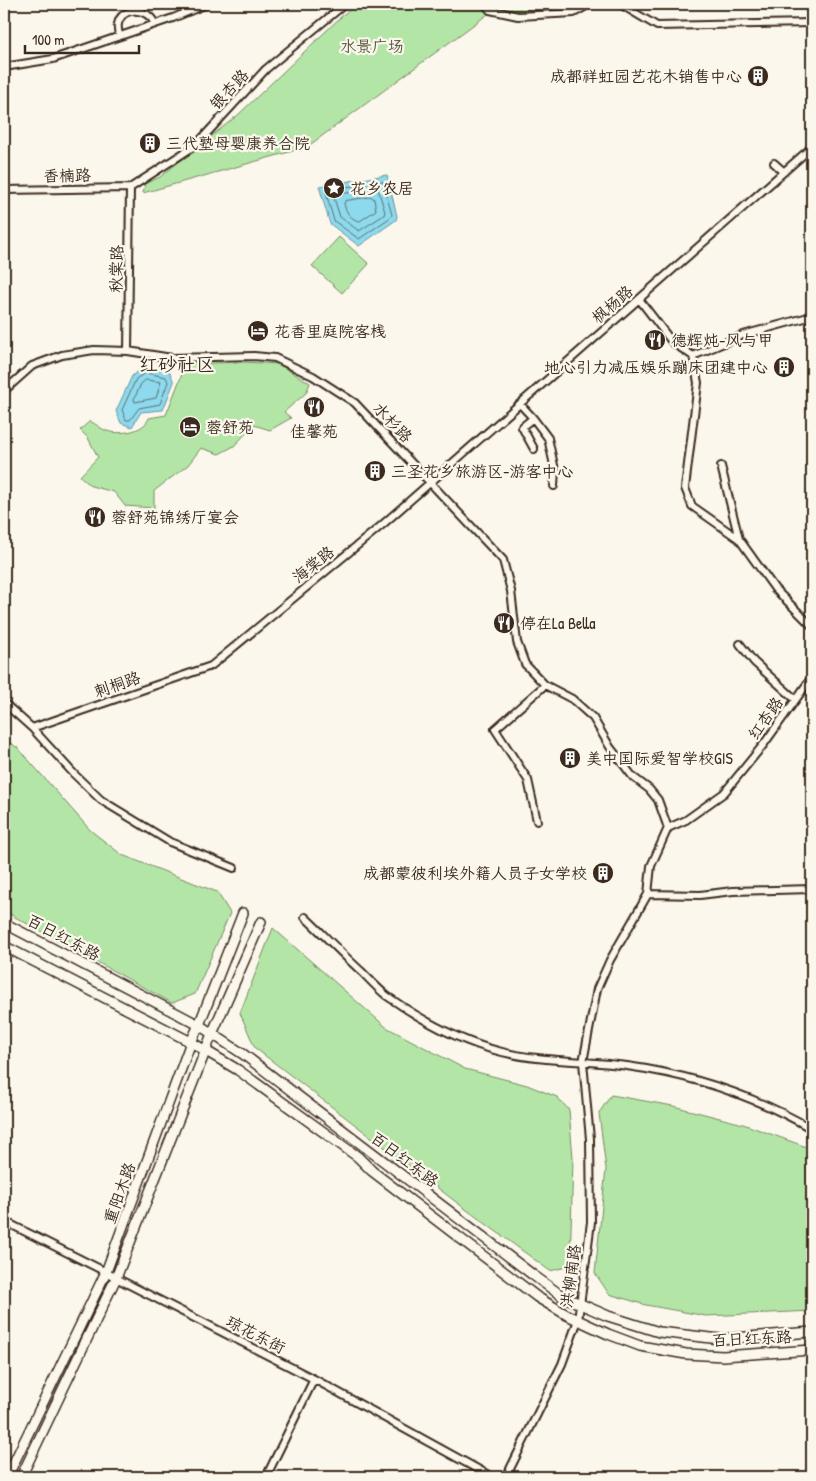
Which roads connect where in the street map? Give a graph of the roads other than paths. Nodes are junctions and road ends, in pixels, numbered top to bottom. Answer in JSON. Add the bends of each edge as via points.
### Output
{"nodes":[{"id":1,"x":127,"y":4,"type":"edge"},
{"id":2,"x":206,"y":4,"type":"edge"},
{"id":3,"x":345,"y":4,"type":"edge"},
{"id":4,"x":485,"y":4,"type":"edge"},
{"id":5,"x":590,"y":4,"type":"edge"},
{"id":6,"x":620,"y":4,"type":"edge"},
{"id":7,"x":130,"y":11,"type":"junction"},
{"id":8,"x":812,"y":22,"type":"edge"},
{"id":9,"x":154,"y":24,"type":"junction"},
{"id":10,"x":119,"y":36,"type":"junction"},
{"id":11,"x":4,"y":67,"type":"edge"},
{"id":12,"x":812,"y":147,"type":"edge"},
{"id":13,"x":774,"y":162,"type":"dead end"},
{"id":14,"x":784,"y":171,"type":"junction"},
{"id":15,"x":130,"y":188,"type":"junction"},
{"id":16,"x":4,"y":190,"type":"edge"},
{"id":17,"x":639,"y":299,"type":"junction"},
{"id":18,"x":812,"y":316,"type":"edge"},
{"id":19,"x":128,"y":352,"type":"junction"},
{"id":20,"x":693,"y":356,"type":"junction"},
{"id":21,"x":4,"y":391,"type":"edge"},
{"id":22,"x":520,"y":404,"type":"junction"},
{"id":23,"x":533,"y":418,"type":"junction"},
{"id":24,"x":534,"y":449,"type":"dead end"},
{"id":25,"x":721,"y":466,"type":"dead end"},
{"id":26,"x":430,"y":482,"type":"junction"},
{"id":27,"x":554,"y":486,"type":"dead end"},
{"id":28,"x":739,"y":539,"type":"junction"},
{"id":29,"x":812,"y":626,"type":"edge"},
{"id":30,"x":740,"y":644,"type":"dead end"},
{"id":31,"x":211,"y":666,"type":"joint"},
{"id":32,"x":812,"y":677,"type":"edge"},
{"id":33,"x":545,"y":685,"type":"junction"},
{"id":34,"x":795,"y":699,"type":"junction"},
{"id":35,"x":4,"y":703,"type":"edge"},
{"id":36,"x":32,"y":728,"type":"junction"},
{"id":37,"x":537,"y":821,"type":"dead end"},
{"id":38,"x":668,"y":828,"type":"junction"},
{"id":39,"x":234,"y":868,"type":"dead end"},
{"id":40,"x":812,"y":889,"type":"edge"},
{"id":41,"x":648,"y":894,"type":"junction"},
{"id":42,"x":244,"y":913,"type":"dead end"},
{"id":43,"x":305,"y":917,"type":"dead end"},
{"id":44,"x":262,"y":922,"type":"dead end"},
{"id":45,"x":4,"y":923,"type":"edge"},
{"id":46,"x":4,"y":946,"type":"edge"},
{"id":47,"x":199,"y":1025,"type":"junction"},
{"id":48,"x":212,"y":1034,"type":"junction"},
{"id":49,"x":191,"y":1042,"type":"junction"},
{"id":50,"x":205,"y":1050,"type":"junction"},
{"id":51,"x":583,"y":1062,"type":"junction"},
{"id":52,"x":812,"y":1129,"type":"edge"},
{"id":53,"x":4,"y":1221,"type":"edge"},
{"id":54,"x":106,"y":1272,"type":"junction"},
{"id":55,"x":116,"y":1278,"type":"junction"},
{"id":56,"x":580,"y":1304,"type":"junction"},
{"id":57,"x":578,"y":1320,"type":"junction"},
{"id":58,"x":812,"y":1332,"type":"edge"},
{"id":59,"x":812,"y":1350,"type":"edge"},
{"id":60,"x":314,"y":1379,"type":"junction"},
{"id":61,"x":7,"y":1477,"type":"edge"},
{"id":62,"x":21,"y":1477,"type":"edge"},
{"id":63,"x":266,"y":1477,"type":"edge"},
{"id":64,"x":492,"y":1477,"type":"edge"},
{"id":65,"x":506,"y":1477,"type":"edge"}],
"edges":[{"from":1,"to":7,"type":"street"},
{"from":2,"to":9,"type":"street"},
{"from":3,"to":15,"type":"street","name":"银杏路","via":[[266,69],[196,145]]},
{"from":4,"to":5,"type":"street","via":[[490,10],[518,16],[574,13]]},
{"from":6,"to":8,"type":"street","via":[[657,26]]},
{"from":7,"to":9,"type":"street","via":[[147,13]]},
{"from":7,"to":10,"type":"street","via":[[120,19],[117,26]]},
{"from":9,"to":10,"type":"street"},
{"from":10,"to":11,"type":"street","via":[[53,59]]},
{"from":12,"to":14,"type":"street","name":"枫杨路"},
{"from":13,"to":14,"type":"street"},
{"from":14,"to":17,"type":"street","name":"枫杨路"},
{"from":15,"to":16,"type":"street","name":"香楠路"},
{"from":15,"to":19,"type":"street","name":"秋棠路"},
{"from":17,"to":20,"type":"street","via":[[672,342]]},
{"from":17,"to":22,"type":"street","name":"枫杨路"},
{"from":18,"to":20,"type":"street","via":[[743,335]]},
{"from":19,"to":21,"type":"street","name":"水杉路","via":[[94,350],[62,355],[32,366]]},
{"from":19,"to":26,"type":"street","name":"水杉路","via":[[172,358],[275,358],[313,376],[355,403]]},
{"from":20,"to":28,"type":"street","via":[[698,383],[685,488],[692,506]]},
{"from":22,"to":23,"type":"street"},
{"from":22,"to":26,"type":"street","name":"枫杨路"},
{"from":23,"to":24,"type":"street","via":[[522,427]]},
{"from":23,"to":27,"type":"street","via":[[548,438]]},
{"from":25,"to":28,"type":"street"},
{"from":26,"to":31,"type":"street","name":"海棠路"},
{"from":26,"to":33,"type":"street","name":"水杉路","via":[[503,560],[511,591],[517,642],[525,664]]},
{"from":28,"to":29,"type":"street","via":[[775,589]]},
{"from":30,"to":34,"type":"street","via":[[754,662]]},
{"from":31,"to":36,"type":"street","name":"刺桐路"},
{"from":32,"to":34,"type":"street","name":"红杏路"},
{"from":33,"to":37,"type":"street","via":[[495,729],[528,780]]},
{"from":33,"to":38,"type":"street","name":"水杉路","via":[[572,699],[593,718],[633,778],[658,800]]},
{"from":34,"to":38,"type":"street","name":"红杏路","via":[[724,793],[686,820]]},
{"from":35,"to":36,"type":"street"},
{"from":36,"to":39,"type":"street","via":[[101,800],[170,842]]},
{"from":38,"to":41,"type":"street","via":[[651,866]]},
{"from":40,"to":41,"type":"street","via":[[700,895]]},
{"from":41,"to":51,"type":"street","name":"洪柳南路","via":[[597,989]]},
{"from":42,"to":47,"type":"street","name":"重阳木路"},
{"from":43,"to":51,"type":"street","via":[[385,995],[434,1026],[502,1052]]},
{"from":44,"to":48,"type":"street","name":"重阳木路"},
{"from":45,"to":47,"type":"street","name":"百日红东路"},
{"from":46,"to":49,"type":"street","name":"百日红东路"},
{"from":47,"to":48,"type":"street","name":"百日红东路"},
{"from":47,"to":49,"type":"street","name":"重阳木路"},
{"from":48,"to":50,"type":"street","name":"重阳木路"},
{"from":48,"to":56,"type":"street","name":"百日红东路","via":[[533,1275],[562,1296]]},
{"from":49,"to":50,"type":"street","name":"百日红东路"},
{"from":49,"to":54,"type":"street","name":"重阳木路"},
{"from":50,"to":55,"type":"street","name":"重阳木路"},
{"from":50,"to":57,"type":"street","name":"百日红东路","via":[[238,1070],[358,1157],[537,1297]]},
{"from":51,"to":52,"type":"street","via":[[626,1066],[700,1080],[784,1113]]},
{"from":51,"to":56,"type":"street","name":"洪柳南路","via":[[590,1138],[591,1222]]},
{"from":53,"to":54,"type":"street","name":"琼花东街"},
{"from":54,"to":55,"type":"street","name":"琼花东街"},
{"from":54,"to":61,"type":"street","name":"重阳木路"},
{"from":55,"to":60,"type":"street","name":"琼花东街"},
{"from":55,"to":62,"type":"street","name":"重阳木路"},
{"from":56,"to":57,"type":"street","name":"洪柳南路"},
{"from":56,"to":58,"type":"street","name":"百日红东路","via":[[659,1332],[696,1337],[720,1339]]},
{"from":57,"to":59,"type":"street","name":"百日红东路","via":[[640,1346],[686,1354],[723,1356]]},
{"from":57,"to":65,"type":"street","name":"洪柳南路","via":[[562,1364]]},
{"from":60,"to":63,"type":"street"},
{"from":60,"to":64,"type":"street","name":"琼花东街"}]}
